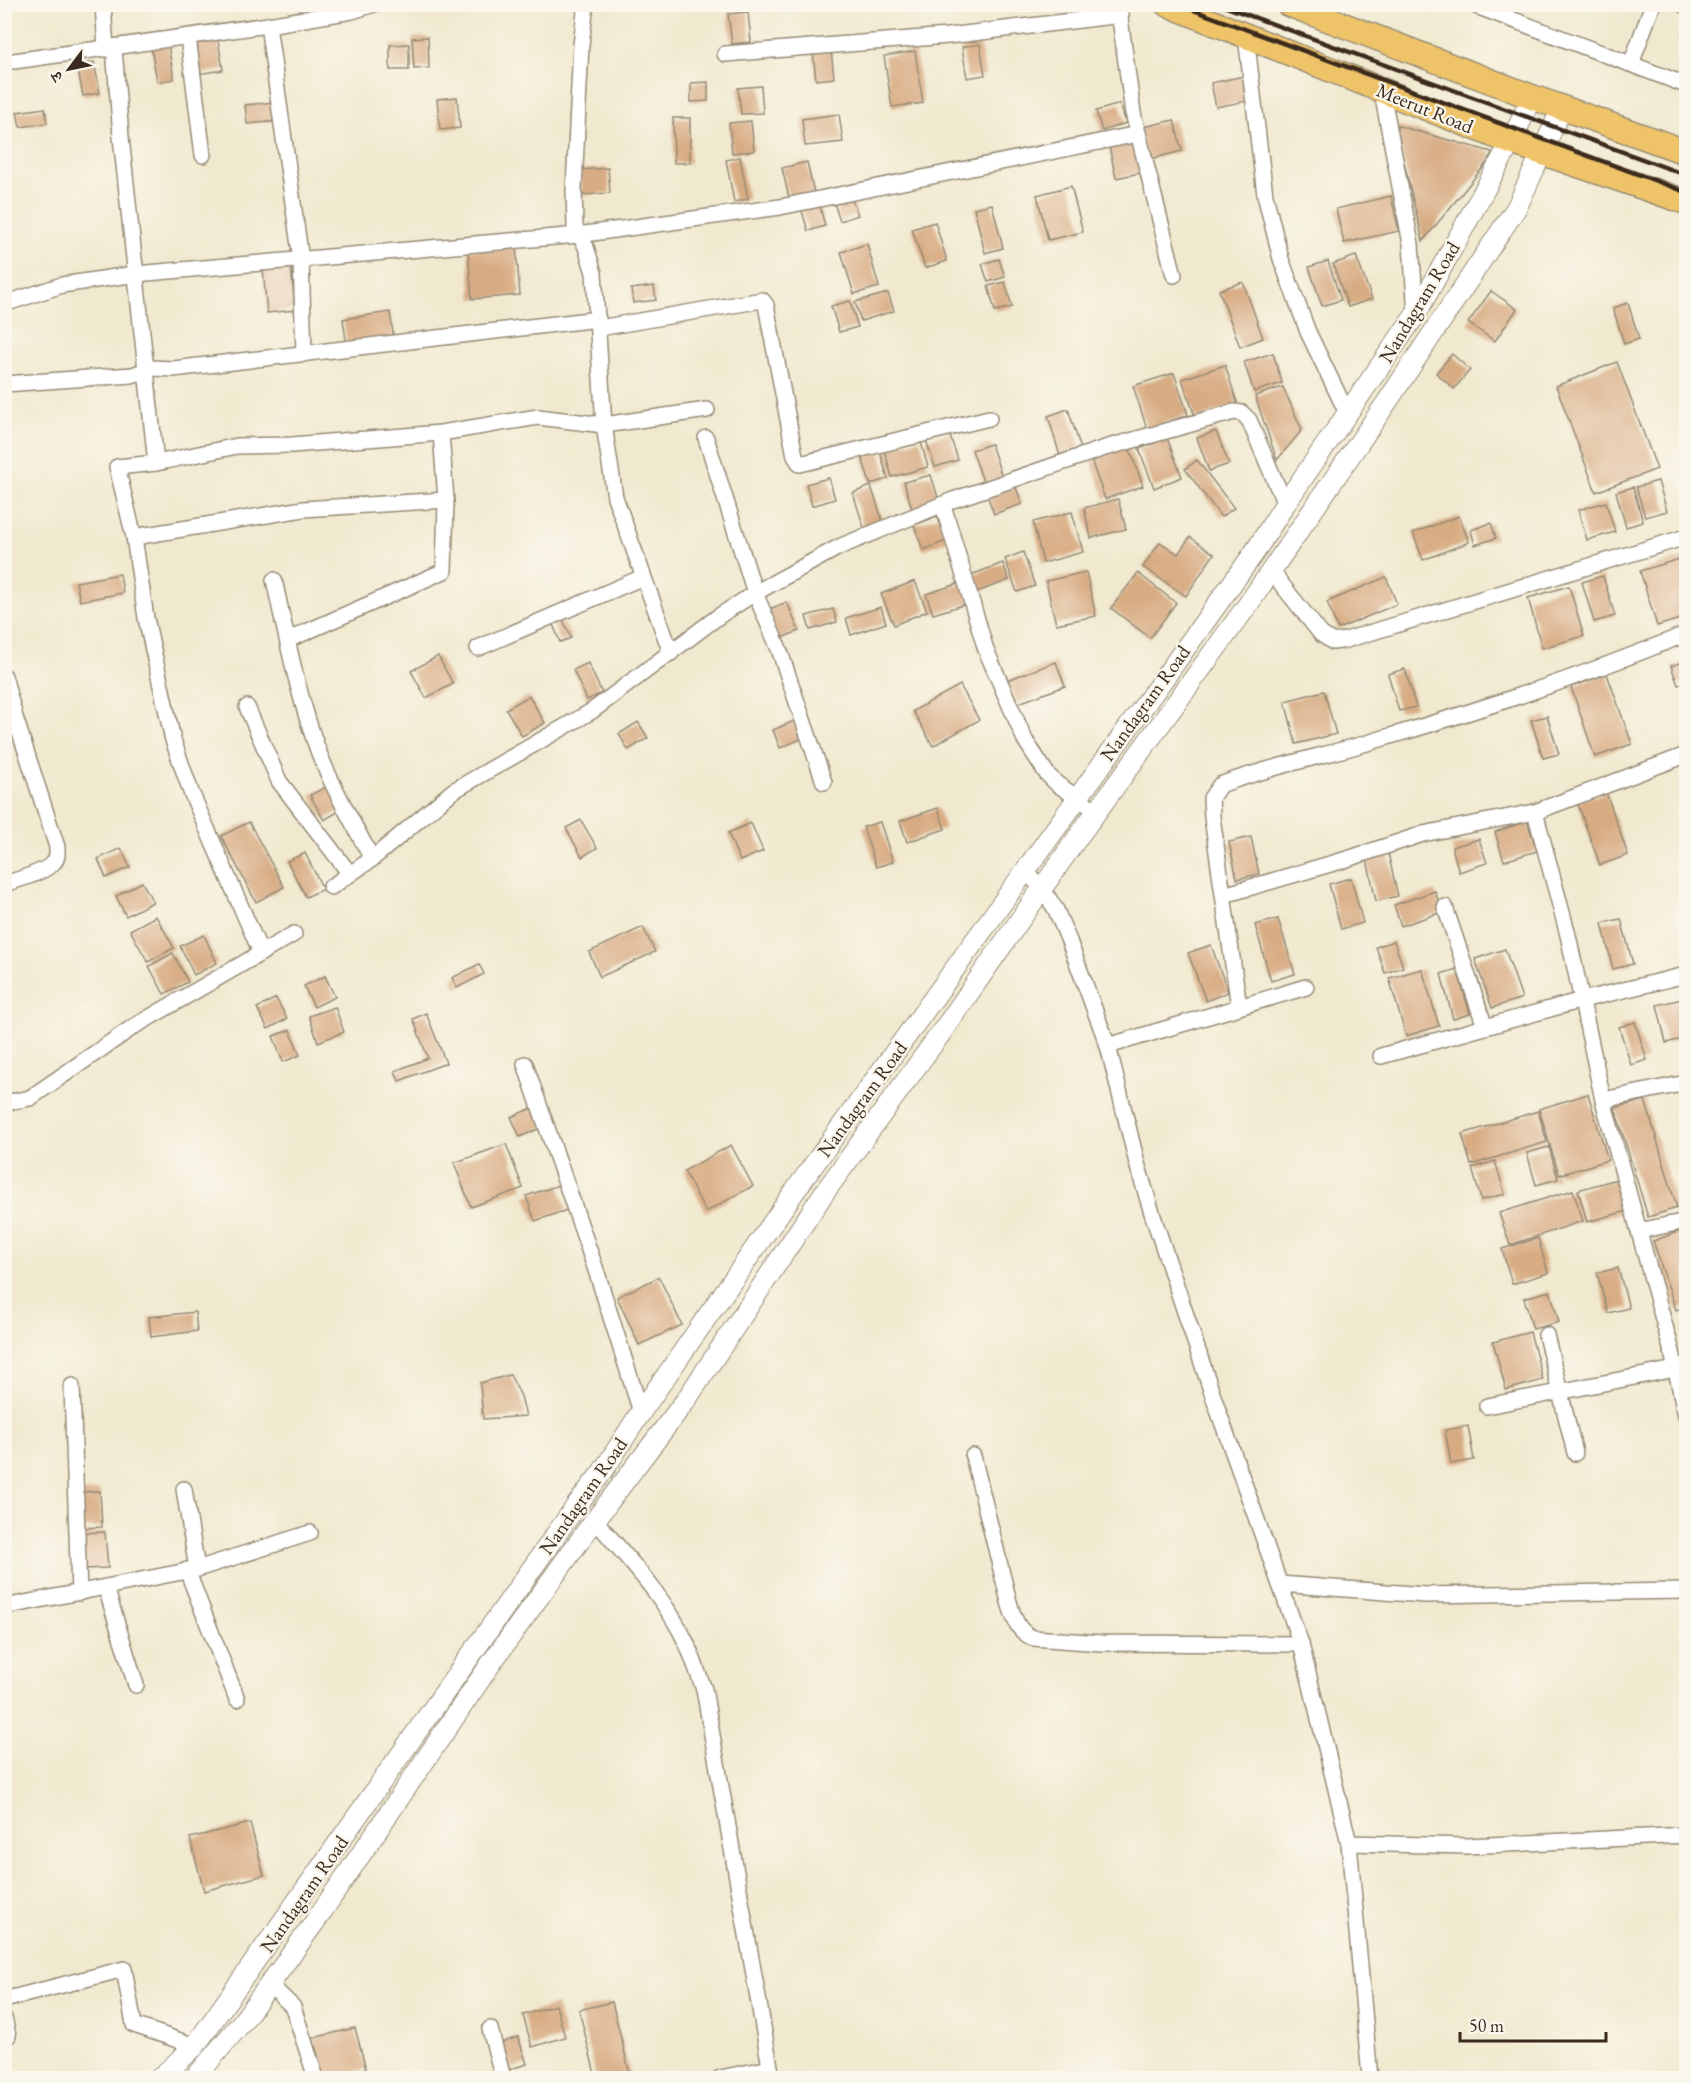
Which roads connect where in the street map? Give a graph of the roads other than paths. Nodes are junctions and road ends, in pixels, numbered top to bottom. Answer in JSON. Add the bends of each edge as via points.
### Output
{"nodes":[{"id":1,"x":103,"y":4,"type":"edge"},
{"id":2,"x":374,"y":4,"type":"edge"},
{"id":3,"x":586,"y":4,"type":"edge"},
{"id":4,"x":1167,"y":4,"type":"edge"},
{"id":5,"x":1288,"y":4,"type":"edge"},
{"id":6,"x":1472,"y":4,"type":"edge"},
{"id":7,"x":1653,"y":4,"type":"edge"},
{"id":8,"x":1120,"y":10,"type":"edge"},
{"id":9,"x":268,"y":25,"type":"junction"},
{"id":10,"x":1246,"y":36,"type":"junction"},
{"id":11,"x":188,"y":37,"type":"junction"},
{"id":12,"x":110,"y":48,"type":"junction"},
{"id":13,"x":725,"y":54,"type":"dead end"},
{"id":14,"x":14,"y":61,"type":"dead end"},
{"id":15,"x":1631,"y":64,"type":"junction"},
{"id":16,"x":1686,"y":86,"type":"edge"},
{"id":17,"x":1382,"y":92,"type":"junction"},
{"id":18,"x":1532,"y":97,"type":"junction"},
{"id":19,"x":1562,"y":108,"type":"junction"},
{"id":20,"x":1138,"y":134,"type":"junction"},
{"id":21,"x":1510,"y":142,"type":"junction"},
{"id":22,"x":1686,"y":152,"type":"edge"},
{"id":23,"x":1540,"y":153,"type":"junction"},
{"id":24,"x":203,"y":154,"type":"dead end"},
{"id":25,"x":1686,"y":202,"type":"edge"},
{"id":26,"x":579,"y":236,"type":"junction"},
{"id":27,"x":301,"y":260,"type":"junction"},
{"id":28,"x":136,"y":274,"type":"junction"},
{"id":29,"x":1174,"y":275,"type":"dead end"},
{"id":30,"x":4,"y":304,"type":"edge"},
{"id":31,"x":1416,"y":314,"type":"junction"},
{"id":32,"x":598,"y":323,"type":"junction"},
{"id":33,"x":304,"y":354,"type":"junction"},
{"id":34,"x":146,"y":370,"type":"junction"},
{"id":35,"x":4,"y":384,"type":"edge"},
{"id":36,"x":707,"y":410,"type":"dead end"},
{"id":37,"x":1347,"y":413,"type":"junction"},
{"id":38,"x":988,"y":418,"type":"dead end"},
{"id":39,"x":604,"y":425,"type":"junction"},
{"id":40,"x":441,"y":433,"type":"junction"},
{"id":41,"x":706,"y":438,"type":"dead end"},
{"id":42,"x":156,"y":463,"type":"junction"},
{"id":43,"x":446,"y":500,"type":"junction"},
{"id":44,"x":1285,"y":504,"type":"junction"},
{"id":45,"x":943,"y":505,"type":"junction"},
{"id":46,"x":134,"y":537,"type":"junction"},
{"id":47,"x":1686,"y":537,"type":"edge"},
{"id":48,"x":1271,"y":571,"type":"junction"},
{"id":49,"x":643,"y":577,"type":"junction"},
{"id":50,"x":274,"y":580,"type":"dead end"},
{"id":51,"x":755,"y":593,"type":"junction"},
{"id":52,"x":1686,"y":634,"type":"edge"},
{"id":53,"x":288,"y":640,"type":"junction"},
{"id":54,"x":478,"y":648,"type":"dead end"},
{"id":55,"x":671,"y":653,"type":"junction"},
{"id":56,"x":4,"y":676,"type":"edge"},
{"id":57,"x":247,"y":707,"type":"dead end"},
{"id":58,"x":1686,"y":755,"type":"edge"},
{"id":59,"x":824,"y":783,"type":"dead end"},
{"id":60,"x":1077,"y":797,"type":"junction"},
{"id":61,"x":1097,"y":811,"type":"junction"},
{"id":62,"x":1535,"y":812,"type":"junction"},
{"id":63,"x":372,"y":859,"type":"junction"},
{"id":64,"x":1026,"y":872,"type":"junction"},
{"id":65,"x":350,"y":874,"type":"junction"},
{"id":66,"x":4,"y":884,"type":"edge"},
{"id":67,"x":331,"y":887,"type":"dead end"},
{"id":68,"x":1042,"y":888,"type":"junction"},
{"id":69,"x":1224,"y":895,"type":"junction"},
{"id":70,"x":1445,"y":907,"type":"dead end"},
{"id":71,"x":294,"y":934,"type":"dead end"},
{"id":72,"x":261,"y":953,"type":"junction"},
{"id":73,"x":1686,"y":975,"type":"edge"},
{"id":74,"x":1306,"y":987,"type":"dead end"},
{"id":75,"x":1582,"y":1000,"type":"junction"},
{"id":76,"x":1239,"y":1007,"type":"junction"},
{"id":77,"x":1485,"y":1028,"type":"junction"},
{"id":78,"x":1108,"y":1047,"type":"junction"},
{"id":79,"x":1381,"y":1056,"type":"dead end"},
{"id":80,"x":525,"y":1064,"type":"dead end"},
{"id":81,"x":1686,"y":1083,"type":"edge"},
{"id":82,"x":1603,"y":1100,"type":"junction"},
{"id":83,"x":4,"y":1103,"type":"edge"},
{"id":84,"x":1686,"y":1221,"type":"edge"},
{"id":85,"x":1639,"y":1232,"type":"junction"},
{"id":86,"x":730,"y":1284,"type":"junction"},
{"id":87,"x":753,"y":1299,"type":"junction"},
{"id":88,"x":1546,"y":1335,"type":"dead end"},
{"id":89,"x":1679,"y":1351,"type":"edge"},
{"id":90,"x":1675,"y":1369,"type":"junction"},
{"id":91,"x":72,"y":1386,"type":"dead end"},
{"id":92,"x":1561,"y":1391,"type":"junction"},
{"id":93,"x":1488,"y":1406,"type":"dead end"},
{"id":94,"x":641,"y":1412,"type":"junction"},
{"id":95,"x":1686,"y":1416,"type":"edge"},
{"id":96,"x":1575,"y":1452,"type":"dead end"},
{"id":97,"x":973,"y":1456,"type":"dead end"},
{"id":98,"x":184,"y":1489,"type":"dead end"},
{"id":99,"x":595,"y":1520,"type":"junction"},
{"id":100,"x":310,"y":1533,"type":"dead end"},
{"id":101,"x":192,"y":1570,"type":"junction"},
{"id":102,"x":1280,"y":1584,"type":"junction"},
{"id":103,"x":106,"y":1588,"type":"junction"},
{"id":104,"x":1686,"y":1591,"type":"edge"},
{"id":105,"x":79,"y":1593,"type":"junction"},
{"id":106,"x":4,"y":1607,"type":"edge"},
{"id":107,"x":493,"y":1625,"type":"junction"},
{"id":108,"x":510,"y":1638,"type":"junction"},
{"id":109,"x":1301,"y":1644,"type":"junction"},
{"id":110,"x":136,"y":1685,"type":"dead end"},
{"id":111,"x":237,"y":1699,"type":"dead end"},
{"id":112,"x":397,"y":1762,"type":"junction"},
{"id":113,"x":416,"y":1775,"type":"junction"},
{"id":114,"x":1686,"y":1835,"type":"edge"},
{"id":115,"x":1349,"y":1843,"type":"junction"},
{"id":116,"x":253,"y":1966,"type":"junction"},
{"id":117,"x":269,"y":1984,"type":"junction"},
{"id":118,"x":4,"y":2000,"type":"edge"},
{"id":119,"x":4,"y":2018,"type":"edge"},
{"id":120,"x":490,"y":2029,"type":"dead end"},
{"id":121,"x":4,"y":2036,"type":"edge"},
{"id":122,"x":195,"y":2046,"type":"junction"},
{"id":123,"x":771,"y":2073,"type":"edge"},
{"id":124,"x":160,"y":2079,"type":"edge"},
{"id":125,"x":195,"y":2079,"type":"edge"},
{"id":126,"x":316,"y":2079,"type":"edge"},
{"id":127,"x":503,"y":2079,"type":"edge"},
{"id":128,"x":720,"y":2079,"type":"edge"},
{"id":129,"x":1370,"y":2079,"type":"edge"}],
"edges":[{"from":1,"to":12,"type":"street"},
{"from":2,"to":9,"type":"street"},
{"from":3,"to":26,"type":"street","via":[[574,188],[574,218]]},
{"from":4,"to":10,"type":"main road","name":"Meerut Road"},
{"from":5,"to":18,"type":"main road"},
{"from":6,"to":15,"type":"street"},
{"from":7,"to":15,"type":"street"},
{"from":8,"to":13,"type":"street","via":[[948,36]]},
{"from":8,"to":20,"type":"street"},
{"from":9,"to":11,"type":"street"},
{"from":9,"to":27,"type":"street"},
{"from":10,"to":17,"type":"main road","name":"Meerut Road"},
{"from":10,"to":37,"type":"street","via":[[1265,195],[1281,259],[1308,332]]},
{"from":11,"to":12,"type":"street"},
{"from":11,"to":24,"type":"street"},
{"from":12,"to":14,"type":"street"},
{"from":12,"to":28,"type":"street"},
{"from":15,"to":16,"type":"street"},
{"from":17,"to":21,"type":"main road","name":"Meerut Road"},
{"from":17,"to":31,"type":"street","via":[[1411,244]]},
{"from":18,"to":19,"type":"main road"},
{"from":18,"to":21,"type":"street","name":"Nandagram Road"},
{"from":19,"to":22,"type":"main road"},
{"from":19,"to":23,"type":"street","name":"Nandagram Road"},
{"from":20,"to":26,"type":"street","via":[[780,207]]},
{"from":20,"to":29,"type":"street"},
{"from":21,"to":23,"type":"main road","name":"Meerut Road"},
{"from":21,"to":31,"type":"street","name":"Nandagram Road"},
{"from":23,"to":25,"type":"main road","name":"Meerut Road"},
{"from":23,"to":48,"type":"street","name":"Nandagram Road","via":[[1517,207]]},
{"from":26,"to":27,"type":"street"},
{"from":26,"to":32,"type":"street","via":[[594,273]]},
{"from":27,"to":28,"type":"street"},
{"from":27,"to":33,"type":"street"},
{"from":28,"to":30,"type":"street","via":[[62,285]]},
{"from":28,"to":34,"type":"street"},
{"from":31,"to":37,"type":"street","name":"Nandagram Road"},
{"from":32,"to":33,"type":"street"},
{"from":32,"to":38,"type":"street","via":[[762,300],[795,456],[800,464]]},
{"from":32,"to":39,"type":"street"},
{"from":33,"to":34,"type":"street"},
{"from":34,"to":35,"type":"street","via":[[132,375]]},
{"from":34,"to":42,"type":"street"},
{"from":36,"to":39,"type":"street"},
{"from":37,"to":44,"type":"street","name":"Nandagram Road"},
{"from":39,"to":40,"type":"street","via":[[538,417]]},
{"from":39,"to":49,"type":"street","via":[[615,497]]},
{"from":40,"to":42,"type":"street","via":[[237,446]]},
{"from":40,"to":43,"type":"street"},
{"from":41,"to":51,"type":"street"},
{"from":42,"to":46,"type":"street","via":[[117,467]]},
{"from":43,"to":46,"type":"street","via":[[303,508]]},
{"from":43,"to":53,"type":"street","via":[[444,571]]},
{"from":44,"to":45,"type":"street","via":[[1249,420],[1234,412],[1106,448]]},
{"from":44,"to":60,"type":"street","name":"Nandagram Road","via":[[1254,553]]},
{"from":45,"to":51,"type":"street","via":[[840,547]]},
{"from":45,"to":60,"type":"street","via":[[986,650],[1025,740],[1047,774]]},
{"from":46,"to":72,"type":"street","via":[[146,618],[173,740],[191,792]]},
{"from":47,"to":48,"type":"street","via":[[1333,642],[1321,634]]},
{"from":48,"to":61,"type":"street","name":"Nandagram Road"},
{"from":49,"to":54,"type":"street"},
{"from":49,"to":55,"type":"street"},
{"from":50,"to":53,"type":"street"},
{"from":51,"to":55,"type":"street"},
{"from":51,"to":59,"type":"street","via":[[779,650]]},
{"from":52,"to":69,"type":"street","via":[[1633,656],[1463,713],[1220,784],[1211,798]]},
{"from":53,"to":63,"type":"street","via":[[320,755]]},
{"from":55,"to":63,"type":"street","via":[[592,711],[453,790]]},
{"from":56,"to":66,"type":"street","via":[[57,857],[45,869]]},
{"from":57,"to":65,"type":"street","via":[[279,781]]},
{"from":58,"to":62,"type":"street"},
{"from":60,"to":61,"type":"street"},
{"from":60,"to":64,"type":"street","name":"Nandagram Road"},
{"from":61,"to":68,"type":"street","name":"Nandagram Road"},
{"from":62,"to":69,"type":"street","via":[[1423,834]]},
{"from":62,"to":75,"type":"street"},
{"from":63,"to":65,"type":"street"},
{"from":64,"to":68,"type":"street"},
{"from":64,"to":86,"type":"street","name":"Nandagram Road"},
{"from":65,"to":67,"type":"street"},
{"from":68,"to":78,"type":"street","via":[[1070,940]]},
{"from":68,"to":87,"type":"street","name":"Nandagram Road"},
{"from":69,"to":76,"type":"street"},
{"from":70,"to":77,"type":"street"},
{"from":71,"to":72,"type":"street"},
{"from":72,"to":83,"type":"street","via":[[133,1027],[30,1098]]},
{"from":73,"to":75,"type":"street"},
{"from":74,"to":76,"type":"street"},
{"from":75,"to":77,"type":"street"},
{"from":75,"to":82,"type":"street"},
{"from":76,"to":78,"type":"street"},
{"from":77,"to":79,"type":"street"},
{"from":78,"to":102,"type":"street","via":[[1153,1216]]},
{"from":80,"to":94,"type":"street"},
{"from":81,"to":82,"type":"street"},
{"from":82,"to":85,"type":"street"},
{"from":84,"to":85,"type":"street"},
{"from":85,"to":89,"type":"street"},
{"from":86,"to":87,"type":"street"},
{"from":86,"to":94,"type":"street","name":"Nandagram Road"},
{"from":87,"to":99,"type":"street","name":"Nandagram Road","via":[[686,1400]]},
{"from":88,"to":92,"type":"street"},
{"from":89,"to":90,"type":"street"},
{"from":90,"to":92,"type":"street"},
{"from":90,"to":95,"type":"street"},
{"from":91,"to":105,"type":"street"},
{"from":92,"to":93,"type":"street"},
{"from":92,"to":96,"type":"street"},
{"from":94,"to":107,"type":"street","name":"Nandagram Road","via":[[603,1472]]},
{"from":97,"to":109,"type":"street","via":[[1009,1602],[1023,1634],[1102,1644]]},
{"from":98,"to":101,"type":"street"},
{"from":99,"to":108,"type":"street","name":"Nandagram Road"},
{"from":99,"to":123,"type":"street","via":[[670,1613],[687,1643],[704,1689]]},
{"from":100,"to":101,"type":"street"},
{"from":101,"to":103,"type":"street"},
{"from":101,"to":111,"type":"street"},
{"from":102,"to":104,"type":"street","via":[[1425,1595]]},
{"from":102,"to":109,"type":"street"},
{"from":103,"to":105,"type":"street"},
{"from":103,"to":110,"type":"street"},
{"from":105,"to":106,"type":"street"},
{"from":107,"to":108,"type":"street"},
{"from":107,"to":112,"type":"street","name":"Nandagram Road"},
{"from":108,"to":113,"type":"street","name":"Nandagram Road"},
{"from":109,"to":115,"type":"street"},
{"from":112,"to":113,"type":"street"},
{"from":112,"to":116,"type":"street","name":"Nandagram Road"},
{"from":113,"to":117,"type":"street","name":"Nandagram Road"},
{"from":114,"to":115,"type":"street","via":[[1467,1846]]},
{"from":115,"to":129,"type":"street"},
{"from":116,"to":117,"type":"street"},
{"from":116,"to":122,"type":"street","name":"Nandagram Road"},
{"from":117,"to":125,"type":"street","name":"Nandagram Road"},
{"from":117,"to":126,"type":"street","via":[[293,2007]]},
{"from":118,"to":122,"type":"street","via":[[124,1970],[135,2025]]},
{"from":119,"to":121,"type":"street","via":[[8,2036]]},
{"from":120,"to":127,"type":"street"},
{"from":122,"to":124,"type":"street","name":"Nandagram Road"},
{"from":123,"to":128,"type":"street"}]}
